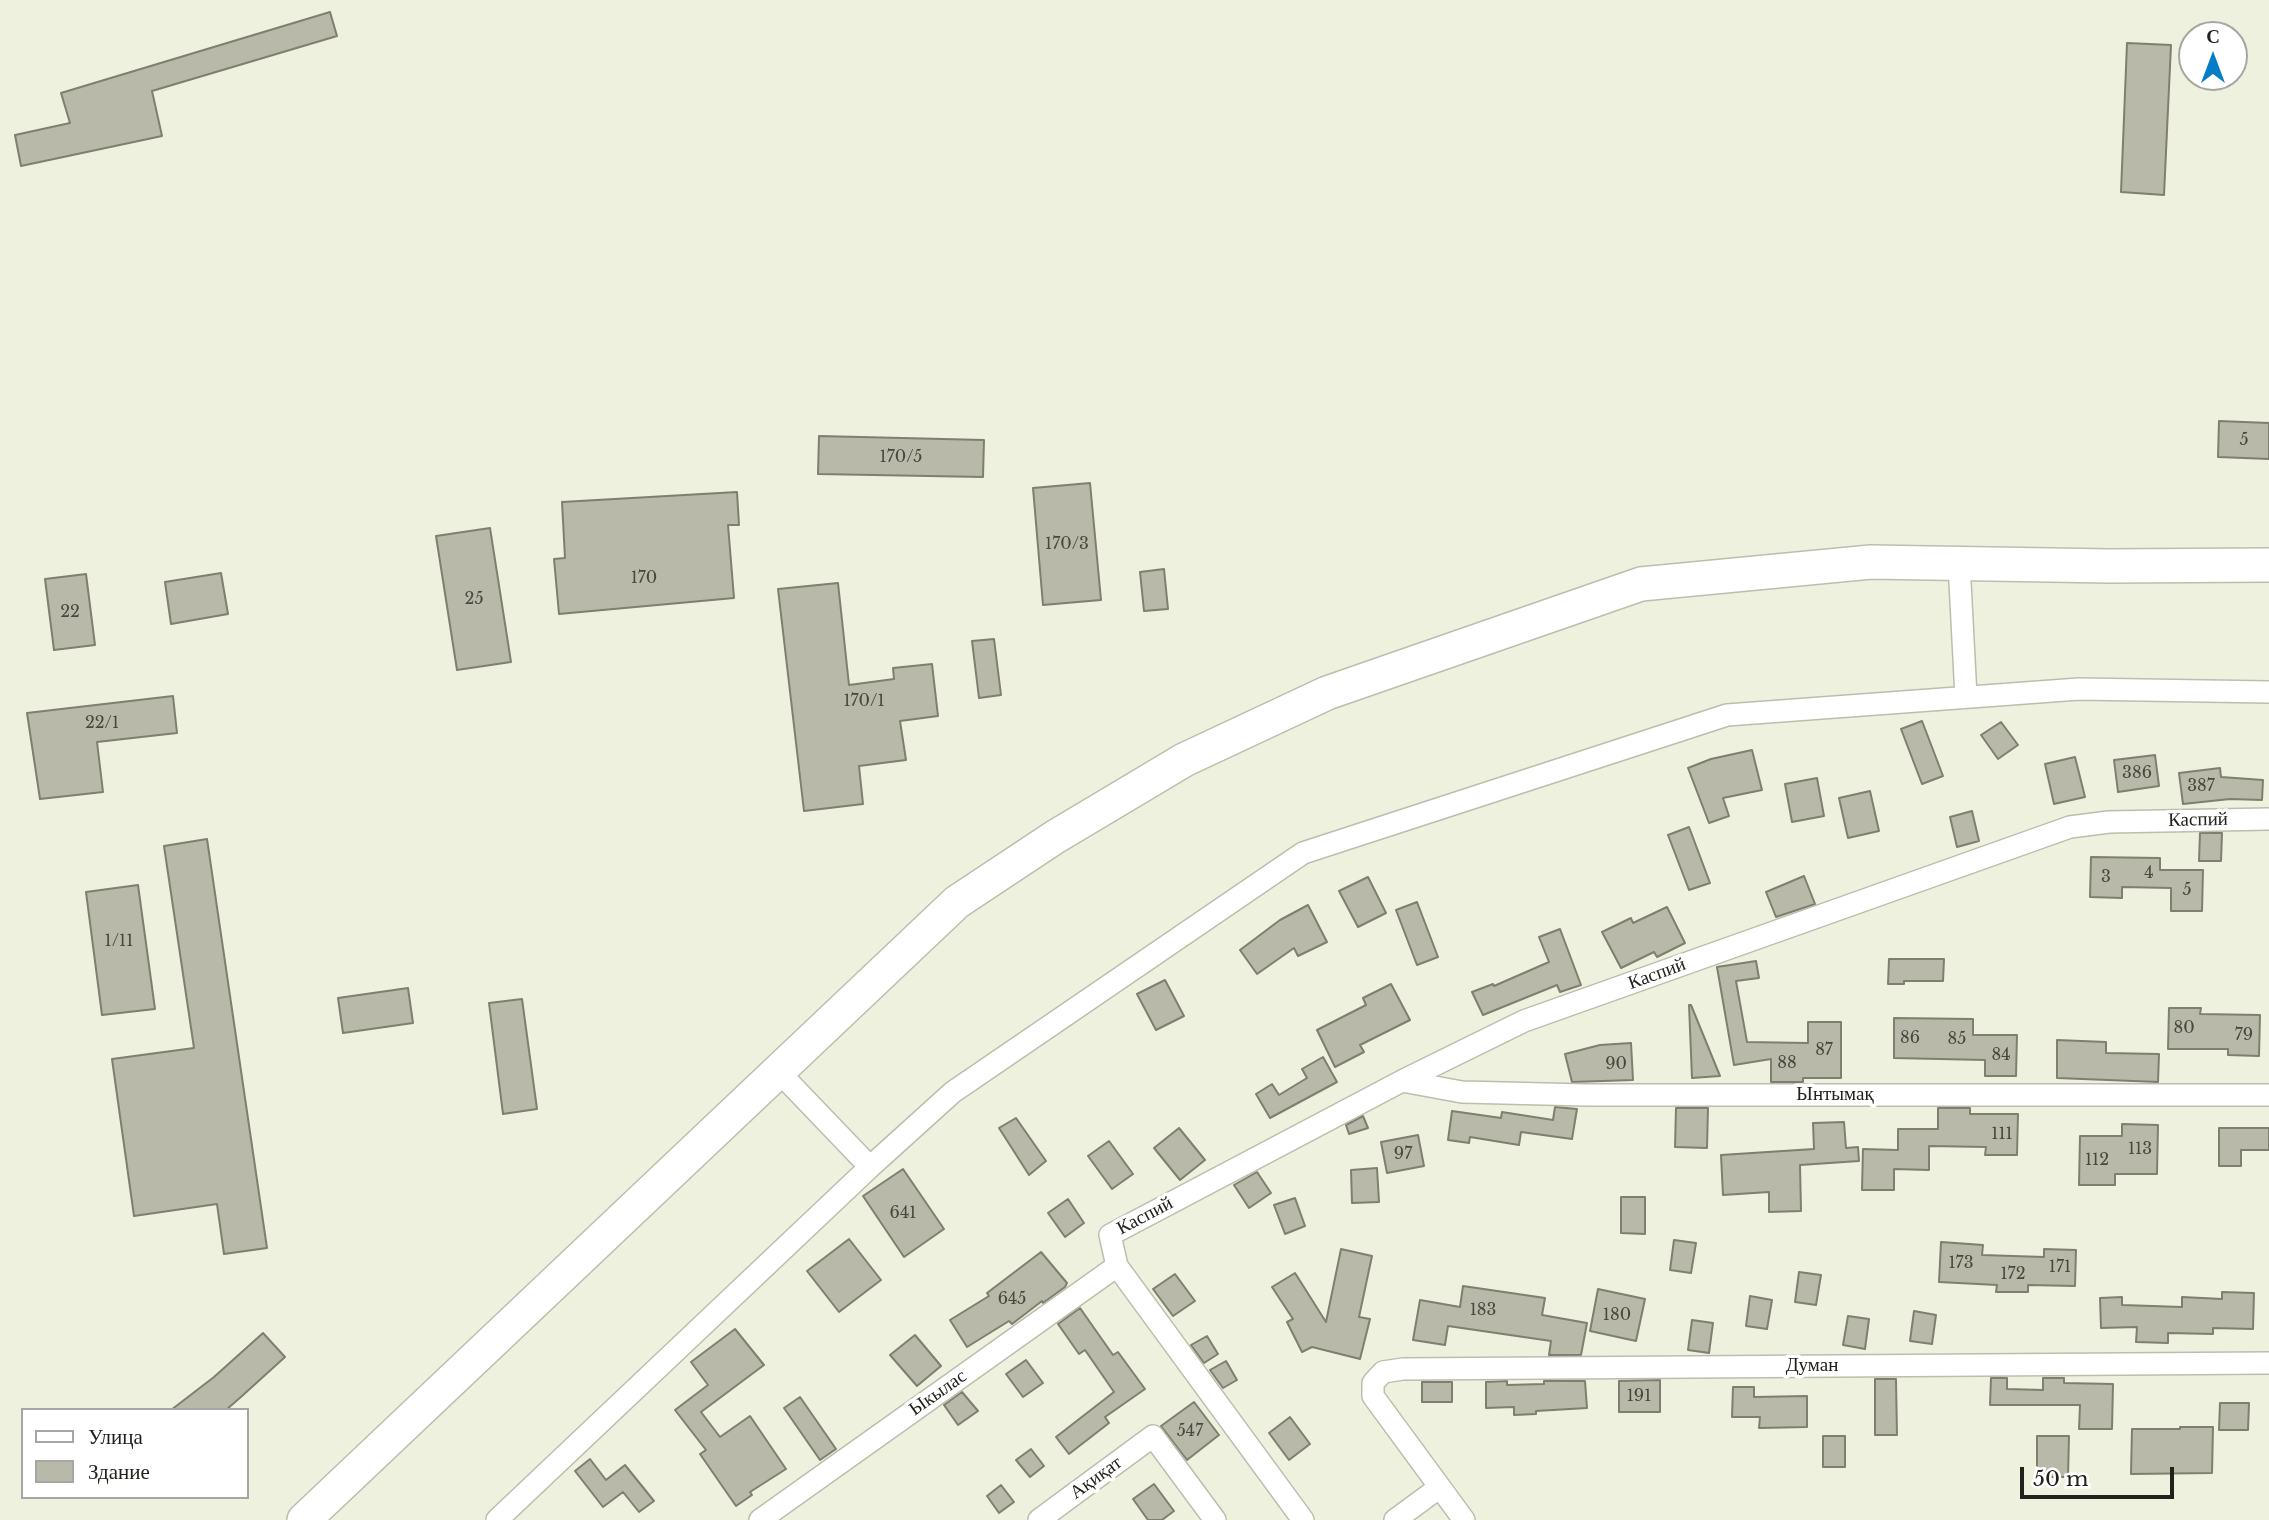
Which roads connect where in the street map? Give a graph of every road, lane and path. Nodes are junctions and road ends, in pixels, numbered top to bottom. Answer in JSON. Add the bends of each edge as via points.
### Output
{"nodes":[{"id":1,"x":1959,"y":563,"type":"junction"},
{"id":2,"x":2269,"y":565,"type":"edge"},
{"id":3,"x":2269,"y":692,"type":"edge"},
{"id":4,"x":1966,"y":697,"type":"junction"},
{"id":5,"x":2269,"y":819,"type":"edge"},
{"id":6,"x":778,"y":1071,"type":"junction"},
{"id":7,"x":1402,"y":1081,"type":"junction"},
{"id":8,"x":2269,"y":1095,"type":"edge"},
{"id":9,"x":870,"y":1167,"type":"junction"},
{"id":10,"x":1117,"y":1266,"type":"junction"},
{"id":11,"x":2269,"y":1363,"type":"edge"},
{"id":12,"x":1440,"y":1487,"type":"junction"},
{"id":13,"x":304,"y":1520,"type":"edge"},
{"id":14,"x":497,"y":1520,"type":"edge"},
{"id":15,"x":760,"y":1520,"type":"edge"},
{"id":16,"x":1039,"y":1520,"type":"edge"},
{"id":17,"x":1215,"y":1520,"type":"edge"},
{"id":18,"x":1303,"y":1520,"type":"edge"},
{"id":19,"x":1395,"y":1520,"type":"edge"},
{"id":20,"x":1464,"y":1520,"type":"edge"}],
"edges":[{"from":1,"to":2,"type":"main road"},
{"from":1,"to":4,"type":"street"},
{"from":1,"to":6,"type":"main road","via":[[1871,562],[1642,584],[1327,693],[1184,760],[957,902]]},
{"from":3,"to":4,"type":"street","via":[[2079,689]]},
{"from":4,"to":9,"type":"street","via":[[1727,715],[1303,853],[953,1092]]},
{"from":5,"to":7,"type":"street","name":"Каспий","via":[[2070,827],[1524,1021]]},
{"from":6,"to":9,"type":"street"},
{"from":6,"to":13,"type":"main road"},
{"from":7,"to":8,"type":"street","name":"Ынтымақ","via":[[1462,1092],[1586,1095]]},
{"from":7,"to":10,"type":"street","name":"Каспий","via":[[1110,1235]]},
{"from":9,"to":14,"type":"street"},
{"from":10,"to":15,"type":"street","name":"Ыкылас"},
{"from":10,"to":18,"type":"street"},
{"from":11,"to":12,"type":"street","name":"Думан","via":[[1383,1372],[1373,1384],[1373,1396]]},
{"from":12,"to":19,"type":"street"},
{"from":12,"to":20,"type":"street"},
{"from":16,"to":17,"type":"street","name":"Ақиқат","via":[[1153,1437]]}]}
